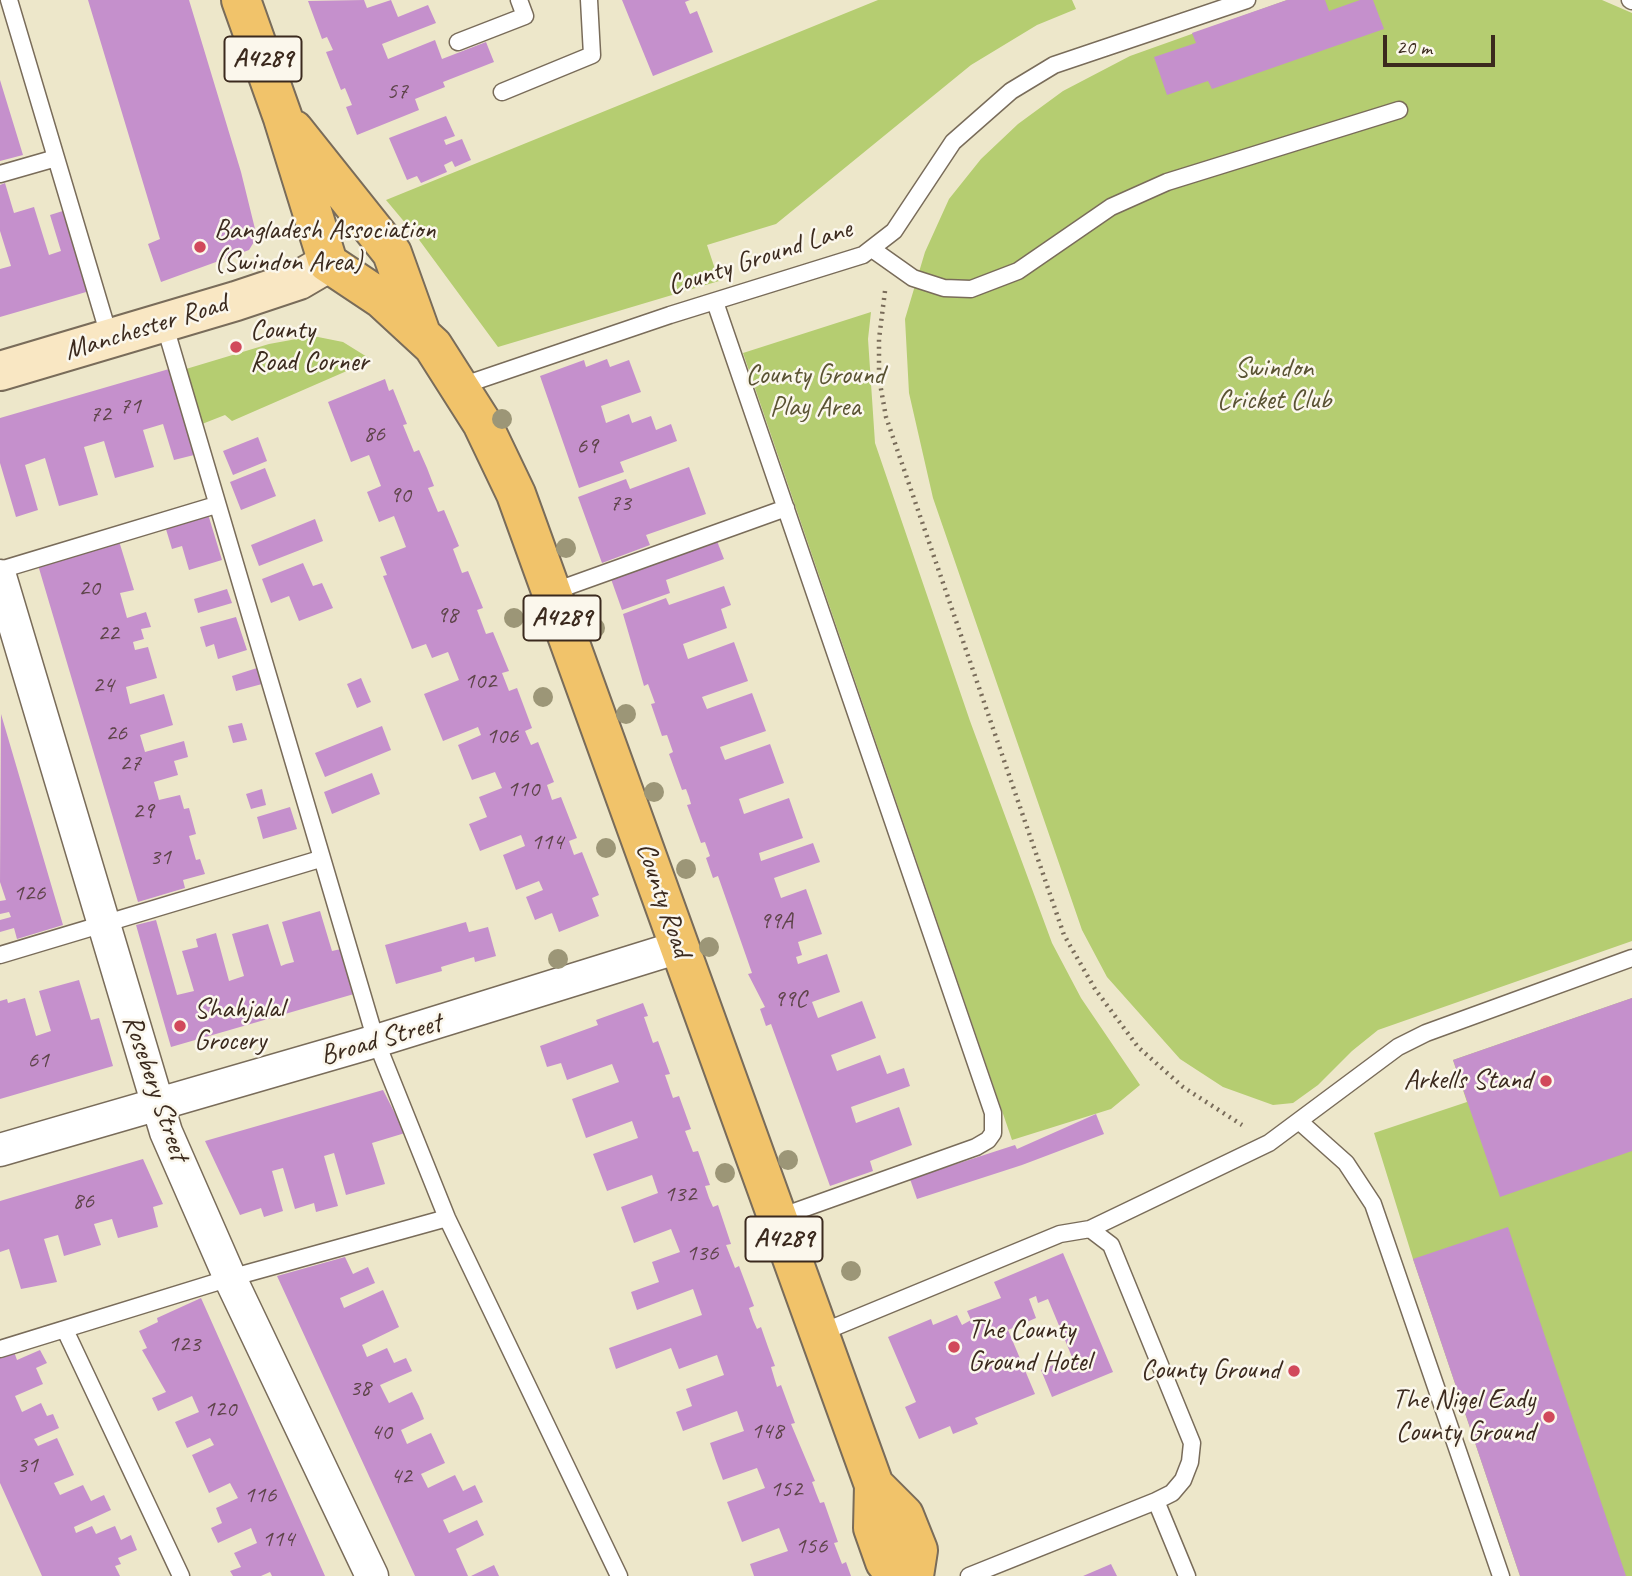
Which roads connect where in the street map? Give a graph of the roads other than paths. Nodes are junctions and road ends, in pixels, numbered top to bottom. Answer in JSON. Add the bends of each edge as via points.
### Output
{"nodes":[{"id":1,"x":9,"y":0,"type":"edge"},
{"id":2,"x":241,"y":0,"type":"edge"},
{"id":3,"x":519,"y":0,"type":"edge"},
{"id":4,"x":589,"y":0,"type":"edge"},
{"id":5,"x":1247,"y":0,"type":"edge"},
{"id":6,"x":458,"y":42,"type":"dead end"},
{"id":7,"x":502,"y":92,"type":"dead end"},
{"id":8,"x":1399,"y":110,"type":"dead end"},
{"id":9,"x":283,"y":118,"type":"junction"},
{"id":10,"x":56,"y":158,"type":"junction"},
{"id":11,"x":0,"y":174,"type":"edge"},
{"id":12,"x":872,"y":249,"type":"junction"},
{"id":13,"x":328,"y":262,"type":"junction"},
{"id":14,"x":715,"y":302,"type":"junction"},
{"id":15,"x":164,"y":323,"type":"junction"},
{"id":16,"x":421,"y":332,"type":"junction"},
{"id":17,"x":110,"y":339,"type":"junction"},
{"id":18,"x":0,"y":371,"type":"edge"},
{"id":19,"x":461,"y":386,"type":"junction"},
{"id":20,"x":216,"y":505,"type":"junction"},
{"id":21,"x":786,"y":508,"type":"junction"},
{"id":22,"x":0,"y":570,"type":"edge"},
{"id":23,"x":0,"y":576,"type":"edge"},
{"id":24,"x":552,"y":592,"type":"junction"},
{"id":25,"x":320,"y":859,"type":"junction"},
{"id":26,"x":104,"y":924,"type":"junction"},
{"id":27,"x":679,"y":947,"type":"junction"},
{"id":28,"x":0,"y":955,"type":"edge"},
{"id":29,"x":1632,"y":958,"type":"edge"},
{"id":30,"x":376,"y":1041,"type":"junction"},
{"id":31,"x":156,"y":1104,"type":"junction"},
{"id":32,"x":1300,"y":1122,"type":"junction"},
{"id":33,"x":0,"y":1150,"type":"edge"},
{"id":34,"x":447,"y":1218,"type":"junction"},
{"id":35,"x":777,"y":1218,"type":"junction"},
{"id":36,"x":1090,"y":1228,"type":"junction"},
{"id":37,"x":230,"y":1278,"type":"junction"},
{"id":38,"x":65,"y":1330,"type":"junction"},
{"id":39,"x":818,"y":1334,"type":"junction"},
{"id":40,"x":0,"y":1349,"type":"edge"},
{"id":41,"x":874,"y":1485,"type":"junction"},
{"id":42,"x":1156,"y":1501,"type":"junction"},
{"id":43,"x":181,"y":1576,"type":"edge"},
{"id":44,"x":372,"y":1576,"type":"edge"},
{"id":45,"x":619,"y":1576,"type":"edge"},
{"id":46,"x":900,"y":1576,"type":"edge"},
{"id":47,"x":914,"y":1576,"type":"edge"},
{"id":48,"x":969,"y":1576,"type":"edge"},
{"id":49,"x":1187,"y":1576,"type":"edge"},
{"id":50,"x":1501,"y":1576,"type":"edge"}],
"edges":[{"from":1,"to":10,"type":"lane"},
{"from":2,"to":9,"type":"main road","name":"County Road","number":"A4289"},
{"from":3,"to":6,"type":"lane","via":[[525,16]]},
{"from":4,"to":7,"type":"lane","via":[[592,55]]},
{"from":5,"to":12,"type":"lane","name":"County Ground Lane","via":[[1054,65],[1010,91],[953,142],[894,231]]},
{"from":8,"to":12,"type":"lane","via":[[1167,182],[1111,207],[1018,271],[971,289],[944,288],[913,278]]},
{"from":9,"to":13,"type":"main road","name":"County Road","number":"A4289"},
{"from":9,"to":16,"type":"main road","name":"County Road","via":[[392,253]]},
{"from":10,"to":11,"type":"lane"},
{"from":10,"to":17,"type":"lane"},
{"from":12,"to":14,"type":"lane","name":"County Ground Lane"},
{"from":13,"to":15,"type":"street","name":"Manchester Road","via":[[299,280]]},
{"from":13,"to":16,"type":"main road","name":"County Road","number":"A4289"},
{"from":14,"to":19,"type":"lane","name":"County Ground Lane"},
{"from":14,"to":21,"type":"lane"},
{"from":15,"to":17,"type":"street","name":"Manchester Road"},
{"from":15,"to":20,"type":"lane"},
{"from":16,"to":19,"type":"main road","name":"County Road","number":"A4289"},
{"from":17,"to":18,"type":"street","name":"Manchester Road"},
{"from":19,"to":24,"type":"main road","name":"County Road","number":"A4289","via":[[516,494]]},
{"from":20,"to":22,"type":"lane"},
{"from":20,"to":25,"type":"lane"},
{"from":21,"to":24,"type":"lane"},
{"from":21,"to":35,"type":"lane","via":[[994,1125],[988,1140],[976,1147]]},
{"from":23,"to":26,"type":"street","name":"Rosebery Street"},
{"from":24,"to":27,"type":"main road","name":"County Road","number":"A4289"},
{"from":25,"to":26,"type":"lane"},
{"from":25,"to":30,"type":"lane"},
{"from":26,"to":28,"type":"lane"},
{"from":26,"to":31,"type":"street","name":"Rosebery Street"},
{"from":27,"to":30,"type":"street","name":"Broad Street"},
{"from":27,"to":35,"type":"main road","name":"County Road","number":"A4289"},
{"from":29,"to":32,"type":"lane","via":[[1407,1042]]},
{"from":30,"to":31,"type":"street","name":"Broad Street"},
{"from":30,"to":34,"type":"lane"},
{"from":31,"to":33,"type":"street","name":"Broad Street"},
{"from":31,"to":37,"type":"street","name":"Rosebery Street"},
{"from":32,"to":36,"type":"lane","via":[[1269,1143]]},
{"from":32,"to":50,"type":"lane","via":[[1346,1163],[1373,1204]]},
{"from":34,"to":37,"type":"lane"},
{"from":34,"to":45,"type":"lane"},
{"from":35,"to":39,"type":"main road","name":"County Road","number":"A4289"},
{"from":36,"to":39,"type":"lane","via":[[1060,1234]]},
{"from":36,"to":42,"type":"lane","via":[[1111,1245],[1192,1443],[1191,1462],[1183,1480],[1172,1493]]},
{"from":37,"to":38,"type":"lane"},
{"from":37,"to":44,"type":"street","name":"Rosebery Street"},
{"from":38,"to":40,"type":"lane"},
{"from":38,"to":43,"type":"lane"},
{"from":39,"to":41,"type":"main road","name":"County Road","number":"A4289"},
{"from":41,"to":46,"type":"main road","name":"County Road","number":"A4289","via":[[873,1528],[885,1562]]},
{"from":41,"to":47,"type":"main road","name":"County Road","number":"A4289","via":[[904,1515],[918,1550]]},
{"from":42,"to":48,"type":"lane"},
{"from":42,"to":49,"type":"lane"}]}
